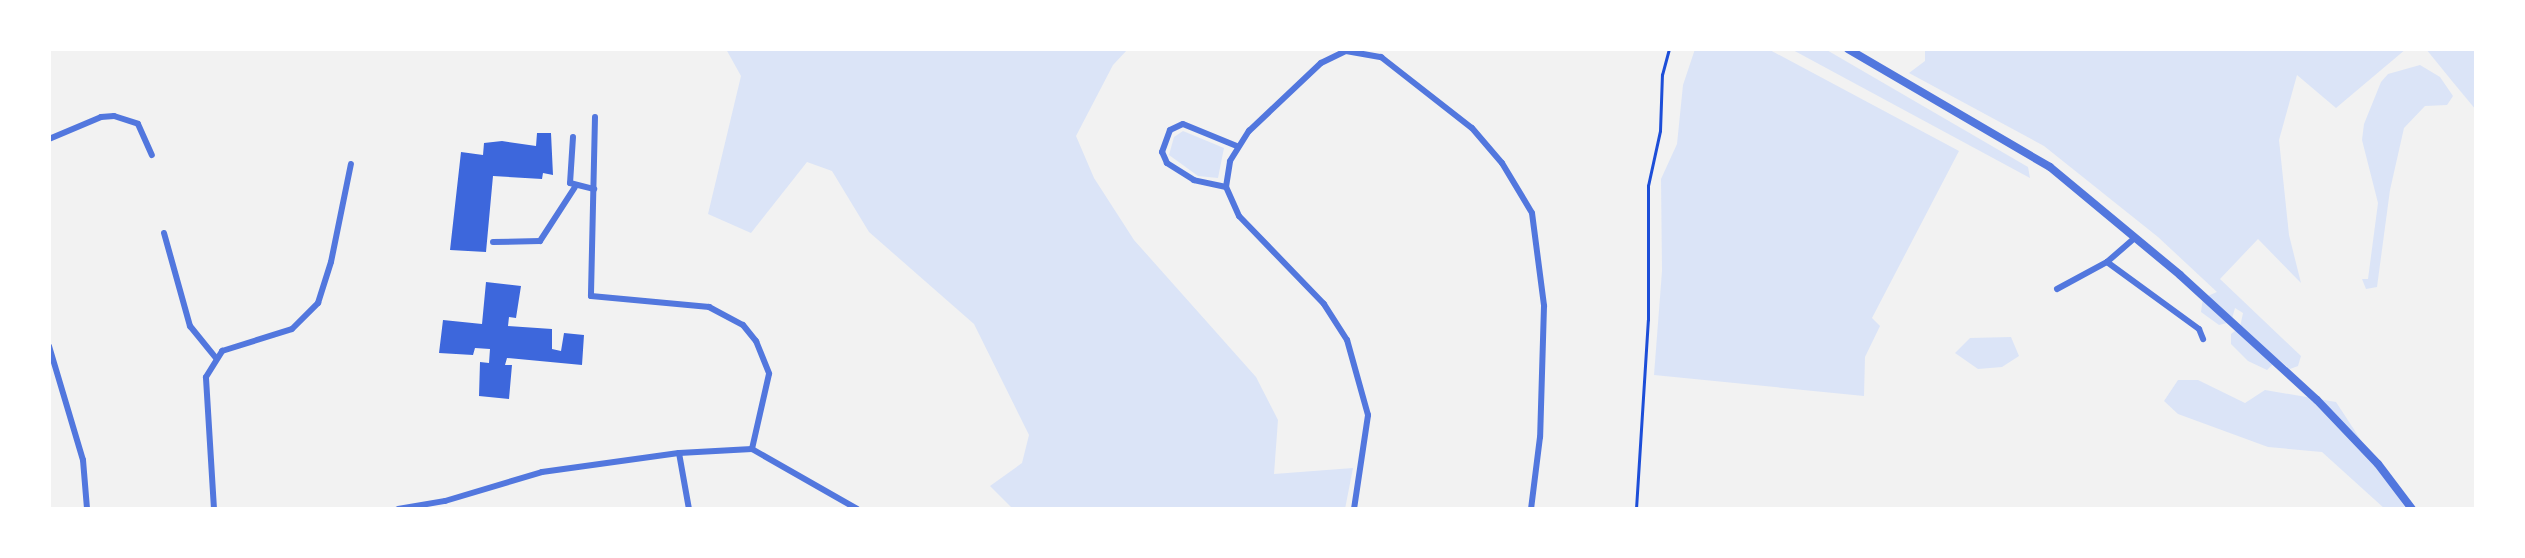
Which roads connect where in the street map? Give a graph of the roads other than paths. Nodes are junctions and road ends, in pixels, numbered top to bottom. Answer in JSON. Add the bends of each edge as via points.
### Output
{"nodes":[{"id":1,"x":1848,"y":49,"type":"edge"},
{"id":2,"x":595,"y":117,"type":"dead end"},
{"id":3,"x":573,"y":137,"type":"dead end"},
{"id":4,"x":49,"y":139,"type":"edge"},
{"id":5,"x":1237,"y":146,"type":"junction"},
{"id":6,"x":152,"y":155,"type":"dead end"},
{"id":7,"x":351,"y":164,"type":"dead end"},
{"id":8,"x":575,"y":187,"type":"junction"},
{"id":9,"x":1226,"y":187,"type":"junction"},
{"id":10,"x":594,"y":188,"type":"junction"},
{"id":11,"x":164,"y":233,"type":"dead end"},
{"id":12,"x":2135,"y":237,"type":"junction"},
{"id":13,"x":493,"y":242,"type":"dead end"},
{"id":14,"x":2107,"y":262,"type":"junction"},
{"id":15,"x":2057,"y":289,"type":"dead end"},
{"id":16,"x":2203,"y":339,"type":"dead end"},
{"id":17,"x":49,"y":346,"type":"edge"},
{"id":18,"x":216,"y":358,"type":"junction"},
{"id":19,"x":752,"y":449,"type":"junction"},
{"id":20,"x":679,"y":453,"type":"junction"},
{"id":21,"x":87,"y":509,"type":"edge"},
{"id":22,"x":214,"y":509,"type":"edge"},
{"id":23,"x":398,"y":509,"type":"edge"},
{"id":24,"x":689,"y":509,"type":"edge"},
{"id":25,"x":857,"y":509,"type":"edge"},
{"id":26,"x":1354,"y":509,"type":"edge"},
{"id":27,"x":1531,"y":509,"type":"edge"},
{"id":28,"x":2412,"y":509,"type":"edge"}],
"edges":[{"from":1,"to":12,"type":"street","via":[[2050,167]]},
{"from":2,"to":10,"type":"street"},
{"from":3,"to":8,"type":"street","via":[[570,183]]},
{"from":4,"to":6,"type":"street","via":[[114,116],[138,124]]},
{"from":5,"to":9,"type":"street"},
{"from":5,"to":9,"type":"street","via":[[1183,124],[1170,130],[1162,152],[1167,163],[1194,180]]},
{"from":5,"to":27,"type":"street","via":[[1321,63],[1335,53],[1357,51],[1381,57],[1472,128],[1502,163],[1532,214],[1539,245],[1544,306],[1540,424]]},
{"from":7,"to":18,"type":"street","via":[[318,303],[292,329],[243,341]]},
{"from":8,"to":10,"type":"street"},
{"from":8,"to":13,"type":"street","via":[[540,241]]},
{"from":9,"to":26,"type":"street","via":[[1239,216],[1324,304],[1351,351],[1368,415]]},
{"from":10,"to":19,"type":"street","via":[[591,296],[709,307],[743,326],[756,341],[769,374]]},
{"from":11,"to":18,"type":"street","via":[[190,326]]},
{"from":12,"to":14,"type":"street"},
{"from":12,"to":28,"type":"street","via":[[2317,400],[2378,464]]},
{"from":14,"to":15,"type":"street"},
{"from":14,"to":16,"type":"street","via":[[2199,329]]},
{"from":17,"to":21,"type":"street","via":[[83,460]]},
{"from":18,"to":22,"type":"street","via":[[204,394]]},
{"from":19,"to":20,"type":"street"},
{"from":19,"to":25,"type":"street"},
{"from":20,"to":23,"type":"street","via":[[542,472],[445,501]]},
{"from":20,"to":24,"type":"street"}]}
